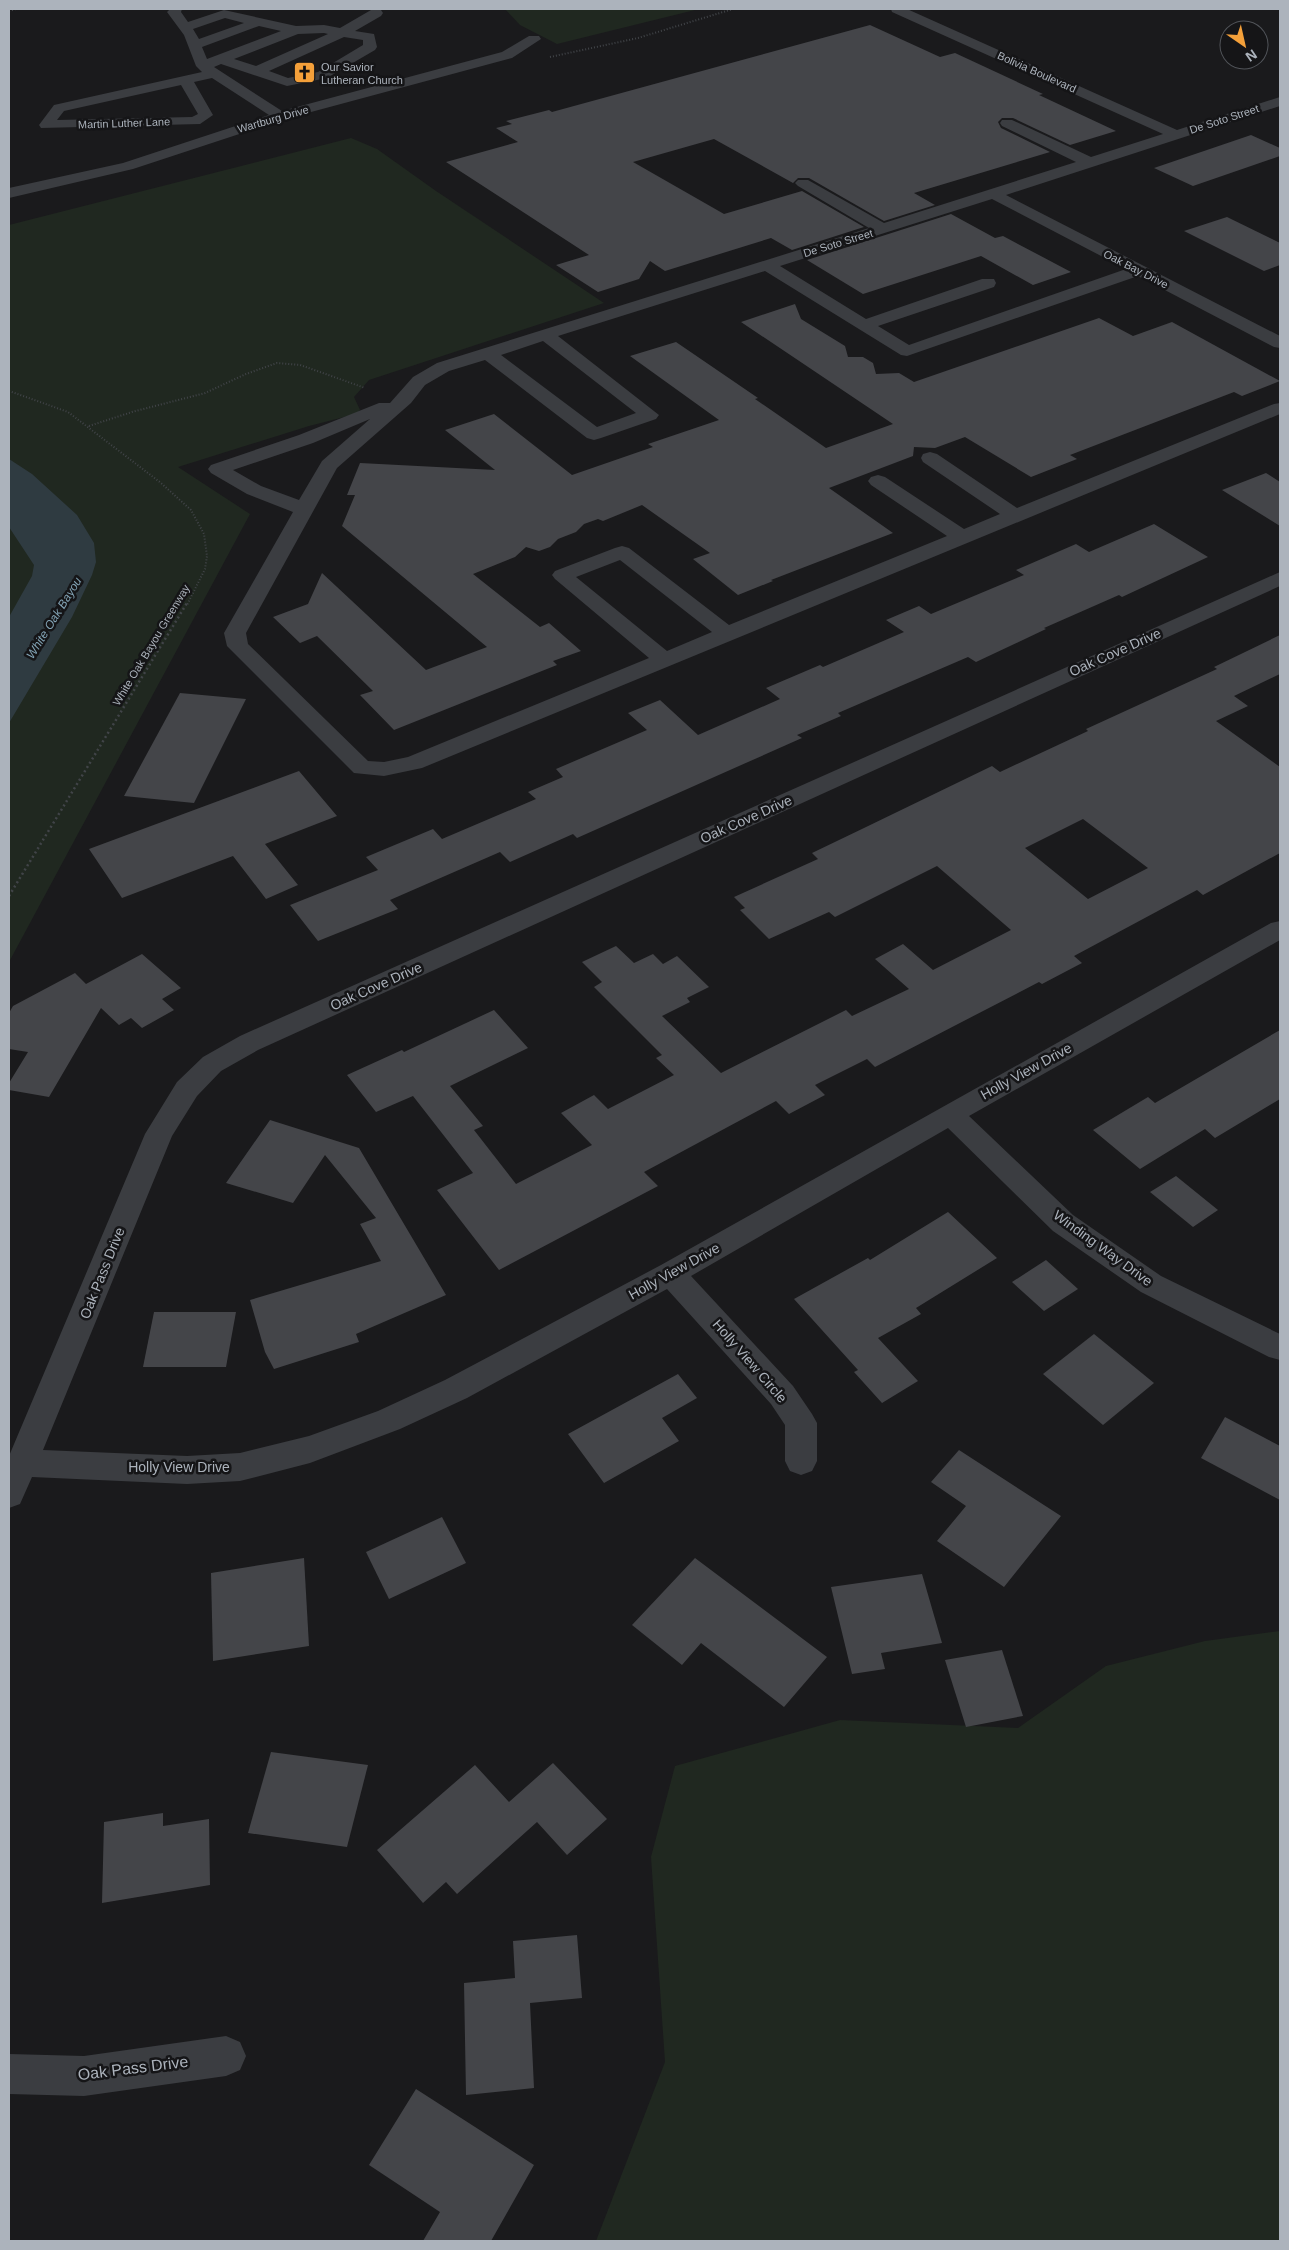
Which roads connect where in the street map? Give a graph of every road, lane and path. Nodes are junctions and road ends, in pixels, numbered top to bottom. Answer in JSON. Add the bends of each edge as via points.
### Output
{"nodes":[{"id":1,"x":16,"y":9,"type":"edge"},
{"id":2,"x":176,"y":9,"type":"edge"},
{"id":3,"x":898,"y":9,"type":"edge"},
{"id":4,"x":9,"y":11,"type":"edge"},
{"id":5,"x":376,"y":13,"type":"dead end"},
{"id":6,"x":258,"y":22,"type":"junction"},
{"id":7,"x":185,"y":26,"type":"junction"},
{"id":8,"x":296,"y":30,"type":"junction"},
{"id":9,"x":343,"y":32,"type":"junction"},
{"id":10,"x":534,"y":40,"type":"dead end"},
{"id":11,"x":195,"y":45,"type":"junction"},
{"id":12,"x":220,"y":59,"type":"junction"},
{"id":13,"x":208,"y":70,"type":"junction"},
{"id":14,"x":257,"y":72,"type":"junction"},
{"id":15,"x":185,"y":79,"type":"junction"},
{"id":16,"x":1280,"y":101,"type":"edge"},
{"id":17,"x":198,"y":102,"type":"junction"},
{"id":18,"x":178,"y":103,"type":"dead end"},
{"id":19,"x":138,"y":105,"type":"dead end"},
{"id":20,"x":59,"y":108,"type":"junction"},
{"id":21,"x":280,"y":116,"type":"junction"},
{"id":22,"x":1007,"y":122,"type":"dead end"},
{"id":23,"x":1177,"y":134,"type":"junction"},
{"id":24,"x":1090,"y":163,"type":"junction"},
{"id":25,"x":803,"y":184,"type":"dead end"},
{"id":26,"x":9,"y":193,"type":"edge"},
{"id":27,"x":992,"y":194,"type":"junction"},
{"id":28,"x":883,"y":229,"type":"junction"},
{"id":29,"x":766,"y":265,"type":"junction"},
{"id":30,"x":1140,"y":270,"type":"junction"},
{"id":31,"x":988,"y":283,"type":"dead end"},
{"id":32,"x":865,"y":325,"type":"junction"},
{"id":33,"x":544,"y":334,"type":"junction"},
{"id":34,"x":1280,"y":343,"type":"edge"},
{"id":35,"x":486,"y":352,"type":"junction"},
{"id":36,"x":9,"y":391,"type":"edge"},
{"id":37,"x":406,"y":399,"type":"junction"},
{"id":38,"x":1280,"y":408,"type":"edge"},
{"id":39,"x":88,"y":426,"type":"junction"},
{"id":40,"x":930,"y":458,"type":"dead end"},
{"id":41,"x":878,"y":480,"type":"dead end"},
{"id":42,"x":304,"y":509,"type":"junction"},
{"id":43,"x":1014,"y":515,"type":"junction"},
{"id":44,"x":962,"y":536,"type":"junction"},
{"id":45,"x":1280,"y":578,"type":"edge"},
{"id":46,"x":726,"y":633,"type":"junction"},
{"id":47,"x":663,"y":660,"type":"junction"},
{"id":48,"x":9,"y":896,"type":"edge"},
{"id":49,"x":1280,"y":929,"type":"edge"},
{"id":50,"x":212,"y":1064,"type":"joint"},
{"id":51,"x":950,"y":1114,"type":"junction"},
{"id":52,"x":671,"y":1273,"type":"junction"},
{"id":53,"x":1280,"y":1348,"type":"edge"},
{"id":54,"x":801,"y":1461,"type":"dead end"},
{"id":55,"x":23,"y":1463,"type":"junction"},
{"id":56,"x":9,"y":1494,"type":"edge"},
{"id":57,"x":226,"y":2056,"type":"dead end"},
{"id":58,"x":9,"y":2074,"type":"edge"}],
"edges":[{"from":1,"to":4,"type":"path"},
{"from":2,"to":7,"type":"street","via":[[174,12]]},
{"from":3,"to":23,"type":"street","name":"Bolivia Boulevard"},
{"from":5,"to":9,"type":"street"},
{"from":6,"to":7,"type":"street","name":"Martin Luther Lane","via":[[224,14]]},
{"from":6,"to":8,"type":"street","name":"Martin Luther Lane"},
{"from":6,"to":11,"type":"street"},
{"from":7,"to":11,"type":"street"},
{"from":8,"to":9,"type":"street","name":"Martin Luther Lane"},
{"from":8,"to":12,"type":"street","name":"Martin Luther Lane"},
{"from":9,"to":14,"type":"street"},
{"from":9,"to":14,"type":"street","name":"Martin Luther Lane","via":[[369,37],[370,47],[322,75],[287,82]]},
{"from":10,"to":21,"type":"street","name":"Wartburg Drive","via":[[507,55]]},
{"from":11,"to":13,"type":"street"},
{"from":12,"to":13,"type":"street","name":"Martin Luther Lane"},
{"from":12,"to":14,"type":"street","name":"Martin Luther Lane"},
{"from":13,"to":15,"type":"street","name":"Martin Luther Lane"},
{"from":13,"to":21,"type":"street"},
{"from":15,"to":17,"type":"street"},
{"from":15,"to":20,"type":"street","name":"Martin Luther Lane"},
{"from":16,"to":23,"type":"street","name":"De Soto Street"},
{"from":17,"to":18,"type":"street","name":"Martin Luther Lane"},
{"from":17,"to":20,"type":"street","name":"Martin Luther Lane","via":[[206,115],[195,121],[46,125]]},
{"from":19,"to":20,"type":"street","name":"Martin Luther Lane"},
{"from":21,"to":26,"type":"street","name":"Wartburg Drive","via":[[128,166]]},
{"from":22,"to":24,"type":"street"},
{"from":23,"to":24,"type":"street","name":"De Soto Street"},
{"from":24,"to":27,"type":"street","name":"De Soto Street"},
{"from":25,"to":28,"type":"street"},
{"from":27,"to":28,"type":"street","name":"De Soto Street"},
{"from":27,"to":30,"type":"street","name":"Oak Bay Drive"},
{"from":28,"to":29,"type":"street","name":"De Soto Street"},
{"from":29,"to":32,"type":"street"},
{"from":29,"to":33,"type":"street","name":"De Soto Street"},
{"from":30,"to":32,"type":"street","via":[[907,351]]},
{"from":30,"to":34,"type":"street","name":"Oak Bay Drive"},
{"from":31,"to":32,"type":"street"},
{"from":33,"to":35,"type":"street","name":"De Soto Street"},
{"from":33,"to":35,"type":"street","via":[[650,415],[594,434]]},
{"from":35,"to":37,"type":"street","name":"De Soto Street","via":[[427,376],[419,381]]},
{"from":36,"to":39,"type":"path","name":"White Oak Bayou Greenway","via":[[68,412]]},
{"from":37,"to":39,"type":"path","via":[[331,377],[300,364],[277,363],[205,393]]},
{"from":37,"to":42,"type":"street","name":"De Soto Street","via":[[329,465]]},
{"from":37,"to":42,"type":"street","via":[[218,469],[254,490]]},
{"from":38,"to":43,"type":"street"},
{"from":39,"to":48,"type":"path","name":"White Oak Bayou Greenway","via":[[191,510],[204,534],[205,569],[195,591]]},
{"from":40,"to":43,"type":"street"},
{"from":41,"to":44,"type":"street"},
{"from":42,"to":47,"type":"street","name":"De Soto Street","via":[[235,633],[238,646],[362,768],[384,769],[414,763]]},
{"from":43,"to":44,"type":"street"},
{"from":44,"to":46,"type":"street"},
{"from":45,"to":50,"type":"street","name":"Oak Cove Drive","via":[[249,1043]]},
{"from":46,"to":47,"type":"street"},
{"from":46,"to":47,"type":"street","via":[[622,552],[562,575]]},
{"from":49,"to":51,"type":"street","name":"Holly View Drive"},
{"from":50,"to":55,"type":"street","name":"Oak Pass Drive","via":[[188,1088],[159,1134]]},
{"from":51,"to":52,"type":"street","name":"Holly View Drive"},
{"from":51,"to":53,"type":"street","name":"Winding Way Drive","via":[[1063,1223],[1151,1284]]},
{"from":52,"to":54,"type":"street","name":"Holly View Circle","via":[[782,1395],[801,1423]]},
{"from":52,"to":55,"type":"street","name":"Holly View Drive","via":[[456,1389],[389,1420],[310,1449],[240,1467],[187,1470]]},
{"from":55,"to":56,"type":"street","name":"Oak Pass Drive"},
{"from":57,"to":58,"type":"street","name":"Oak Pass Drive","via":[[84,2076]]}]}
